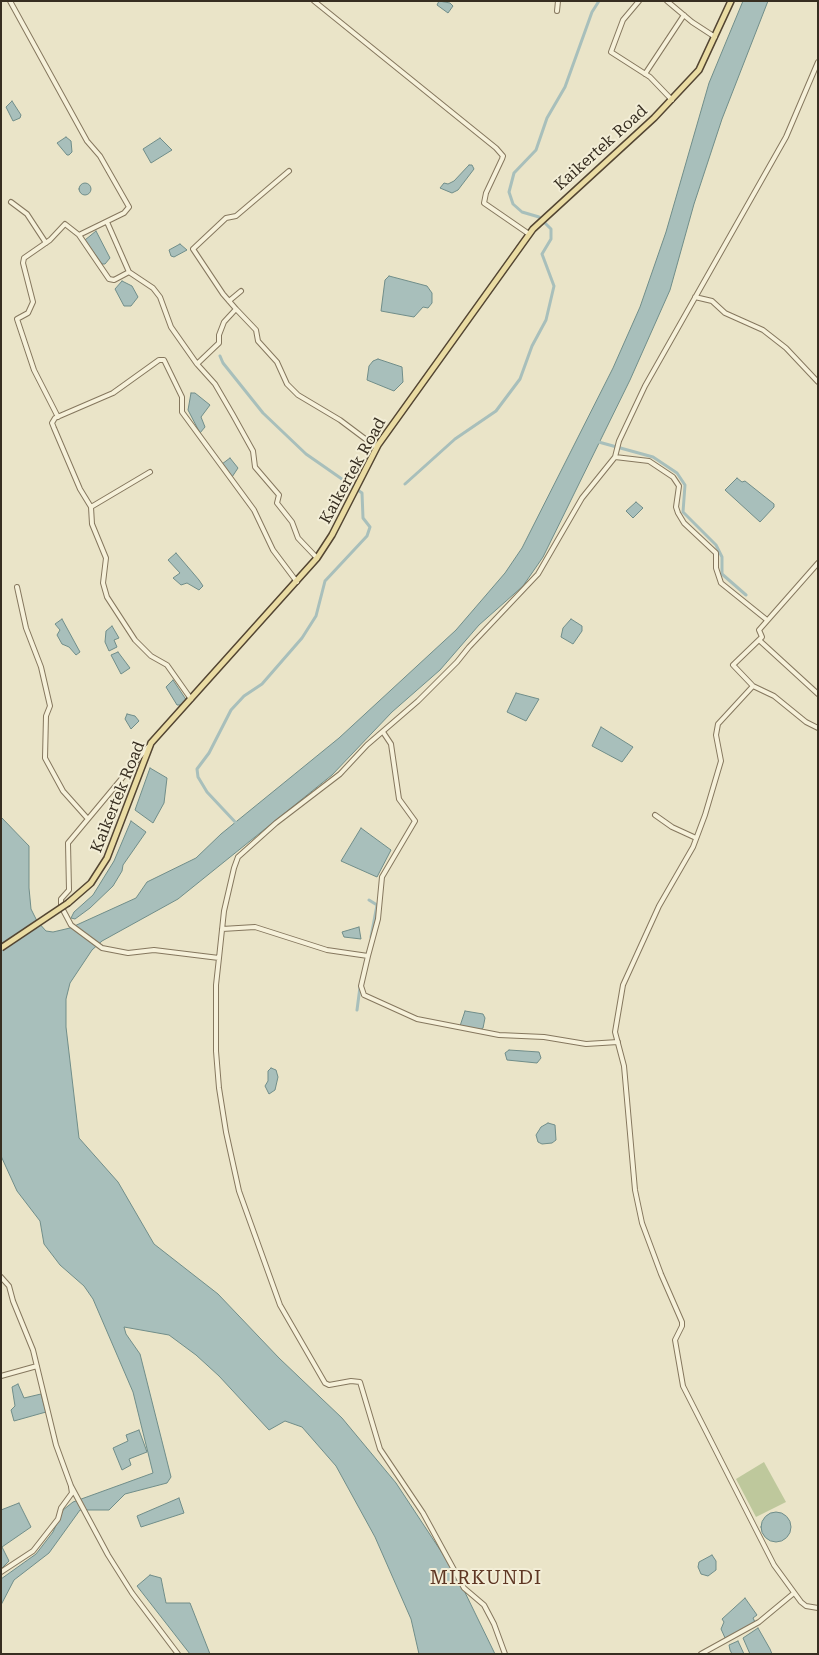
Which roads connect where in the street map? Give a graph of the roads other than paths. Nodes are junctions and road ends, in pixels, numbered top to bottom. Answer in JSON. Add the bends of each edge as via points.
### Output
{"nodes":[{"id":1,"x":10,"y":1,"type":"edge"},
{"id":2,"x":314,"y":1,"type":"edge"},
{"id":3,"x":558,"y":1,"type":"edge"},
{"id":4,"x":639,"y":1,"type":"edge"},
{"id":5,"x":667,"y":1,"type":"edge"},
{"id":6,"x":731,"y":1,"type":"edge"},
{"id":7,"x":557,"y":10,"type":"dead end"},
{"id":8,"x":684,"y":15,"type":"junction"},
{"id":9,"x":715,"y":36,"type":"junction"},
{"id":10,"x":818,"y":62,"type":"edge"},
{"id":11,"x":644,"y":74,"type":"junction"},
{"id":12,"x":672,"y":100,"type":"junction"},
{"id":13,"x":289,"y":171,"type":"dead end"},
{"id":14,"x":11,"y":202,"type":"dead end"},
{"id":15,"x":107,"y":222,"type":"junction"},
{"id":16,"x":531,"y":231,"type":"junction"},
{"id":17,"x":79,"y":235,"type":"junction"},
{"id":18,"x":46,"y":243,"type":"junction"},
{"id":19,"x":129,"y":272,"type":"junction"},
{"id":20,"x":241,"y":292,"type":"dead end"},
{"id":21,"x":695,"y":297,"type":"junction"},
{"id":22,"x":229,"y":301,"type":"junction"},
{"id":23,"x":236,"y":309,"type":"junction"},
{"id":24,"x":197,"y":364,"type":"junction"},
{"id":25,"x":818,"y":382,"type":"edge"},
{"id":26,"x":58,"y":417,"type":"junction"},
{"id":27,"x":376,"y":447,"type":"junction"},
{"id":28,"x":615,"y":455,"type":"junction"},
{"id":29,"x":150,"y":472,"type":"dead end"},
{"id":30,"x":90,"y":507,"type":"junction"},
{"id":31,"x":317,"y":558,"type":"junction"},
{"id":32,"x":818,"y":563,"type":"edge"},
{"id":33,"x":297,"y":582,"type":"junction"},
{"id":34,"x":17,"y":587,"type":"dead end"},
{"id":35,"x":768,"y":620,"type":"junction"},
{"id":36,"x":759,"y":640,"type":"junction"},
{"id":37,"x":753,"y":686,"type":"junction"},
{"id":38,"x":818,"y":694,"type":"edge"},
{"id":39,"x":191,"y":699,"type":"junction"},
{"id":40,"x":818,"y":728,"type":"edge"},
{"id":41,"x":383,"y":732,"type":"junction"},
{"id":42,"x":152,"y":743,"type":"junction"},
{"id":43,"x":655,"y":816,"type":"dead end"},
{"id":44,"x":88,"y":819,"type":"junction"},
{"id":45,"x":696,"y":838,"type":"junction"},
{"id":46,"x":222,"y":928,"type":"junction"},
{"id":47,"x":1,"y":948,"type":"edge"},
{"id":48,"x":365,"y":955,"type":"junction"},
{"id":49,"x":219,"y":958,"type":"junction"},
{"id":50,"x":618,"y":1042,"type":"junction"},
{"id":51,"x":1,"y":1277,"type":"edge"},
{"id":52,"x":37,"y":1366,"type":"junction"},
{"id":53,"x":1,"y":1376,"type":"edge"},
{"id":54,"x":72,"y":1488,"type":"junction"},
{"id":55,"x":1,"y":1572,"type":"edge"},
{"id":56,"x":794,"y":1592,"type":"junction"},
{"id":57,"x":818,"y":1608,"type":"edge"},
{"id":58,"x":178,"y":1654,"type":"edge"},
{"id":59,"x":505,"y":1654,"type":"edge"},
{"id":60,"x":702,"y":1654,"type":"edge"}],
"edges":[{"from":1,"to":15,"type":"street","via":[[86,140],[100,156],[129,206],[124,213]]},
{"from":2,"to":16,"type":"street","via":[[496,148],[503,156],[484,203]]},
{"from":3,"to":7,"type":"street"},
{"from":4,"to":11,"type":"street","via":[[623,20],[611,51]]},
{"from":5,"to":8,"type":"street"},
{"from":6,"to":9,"type":"main road","name":"Kaikertek Road"},
{"from":8,"to":9,"type":"street"},
{"from":8,"to":11,"type":"street"},
{"from":9,"to":12,"type":"main road","name":"Kaikertek Road","via":[[701,67]]},
{"from":10,"to":21,"type":"street","via":[[786,137]]},
{"from":11,"to":12,"type":"street"},
{"from":12,"to":16,"type":"main road","name":"Kaikertek Road"},
{"from":13,"to":22,"type":"street","via":[[236,216],[226,218],[193,248]]},
{"from":14,"to":18,"type":"street","via":[[27,214]]},
{"from":15,"to":17,"type":"street"},
{"from":15,"to":19,"type":"street"},
{"from":16,"to":27,"type":"main road","name":"Kaikertek Road"},
{"from":17,"to":18,"type":"street","via":[[65,224]]},
{"from":17,"to":19,"type":"street","via":[[109,279],[114,280]]},
{"from":18,"to":26,"type":"street","via":[[24,258],[33,302],[28,313],[18,317],[17,323],[34,370]]},
{"from":19,"to":24,"type":"street","via":[[153,288],[160,297],[171,327]]},
{"from":20,"to":22,"type":"street"},
{"from":21,"to":25,"type":"street","via":[[712,301],[725,313],[763,330],[786,348]]},
{"from":21,"to":28,"type":"street","via":[[645,386]]},
{"from":22,"to":23,"type":"street"},
{"from":23,"to":24,"type":"street","via":[[224,322],[219,343]]},
{"from":23,"to":27,"type":"street","via":[[256,330],[258,341],[277,362],[287,384]]},
{"from":24,"to":31,"type":"street","via":[[215,384],[233,414],[253,451],[254,468],[279,495],[277,503],[292,522],[298,538]]},
{"from":26,"to":30,"type":"street","via":[[53,421],[54,428]]},
{"from":26,"to":33,"type":"street","via":[[113,393],[159,360],[164,360],[182,396],[182,412],[254,510],[273,550]]},
{"from":27,"to":31,"type":"main road","name":"Kaikertek Road"},
{"from":28,"to":35,"type":"street","via":[[649,461],[673,477],[679,486],[678,514],[716,553],[721,583]]},
{"from":28,"to":41,"type":"street","via":[[582,498],[552,553],[528,586],[457,662]]},
{"from":29,"to":30,"type":"street"},
{"from":30,"to":39,"type":"street","via":[[92,524],[106,558],[103,583],[107,597],[135,640],[151,656],[167,665]]},
{"from":31,"to":33,"type":"main road","name":"Kaikertek Road"},
{"from":32,"to":35,"type":"street"},
{"from":33,"to":39,"type":"main road","name":"Kaikertek Road"},
{"from":34,"to":44,"type":"street","via":[[50,706],[46,716],[45,758],[63,791]]},
{"from":35,"to":36,"type":"street","via":[[759,630],[762,636]]},
{"from":36,"to":37,"type":"street","via":[[733,665]]},
{"from":36,"to":38,"type":"street"},
{"from":37,"to":40,"type":"street","via":[[774,696]]},
{"from":37,"to":45,"type":"street","via":[[718,724],[716,735],[721,761]]},
{"from":39,"to":42,"type":"main road","name":"Kaikertek Road"},
{"from":41,"to":46,"type":"street","via":[[340,774],[238,857]]},
{"from":41,"to":48,"type":"street","via":[[391,744],[399,798],[415,821],[382,877],[378,919]]},
{"from":42,"to":44,"type":"street"},
{"from":42,"to":47,"type":"main road","name":"Kaikertek Road","bridge":true,"via":[[107,858],[90,883],[68,904]]},
{"from":43,"to":45,"type":"street"},
{"from":44,"to":49,"type":"street","via":[[67,845],[69,890],[60,902],[66,920],[102,948],[128,953],[154,950]]},
{"from":45,"to":50,"type":"street","via":[[659,906],[623,985],[615,1029]]},
{"from":46,"to":48,"type":"street","via":[[255,927],[327,950]]},
{"from":46,"to":49,"type":"street"},
{"from":48,"to":50,"type":"street","via":[[361,986],[364,995],[417,1020],[499,1035],[544,1037],[586,1044]]},
{"from":49,"to":59,"type":"street","via":[[216,1051],[226,1132],[240,1192],[280,1305],[325,1383],[329,1386],[360,1382],[380,1449],[423,1513],[464,1588],[484,1605]]},
{"from":50,"to":56,"type":"street","via":[[624,1066],[635,1190],[642,1223],[682,1322],[675,1340],[684,1386],[774,1565]]},
{"from":51,"to":52,"type":"street","via":[[10,1286]]},
{"from":52,"to":53,"type":"street"},
{"from":52,"to":54,"type":"street","via":[[56,1445]]},
{"from":54,"to":55,"type":"street","via":[[72,1494],[60,1508],[58,1519],[33,1551]]},
{"from":54,"to":58,"type":"street","via":[[108,1555]]},
{"from":56,"to":57,"type":"street","via":[[806,1606]]},
{"from":56,"to":60,"type":"street","via":[[759,1622]]}]}
